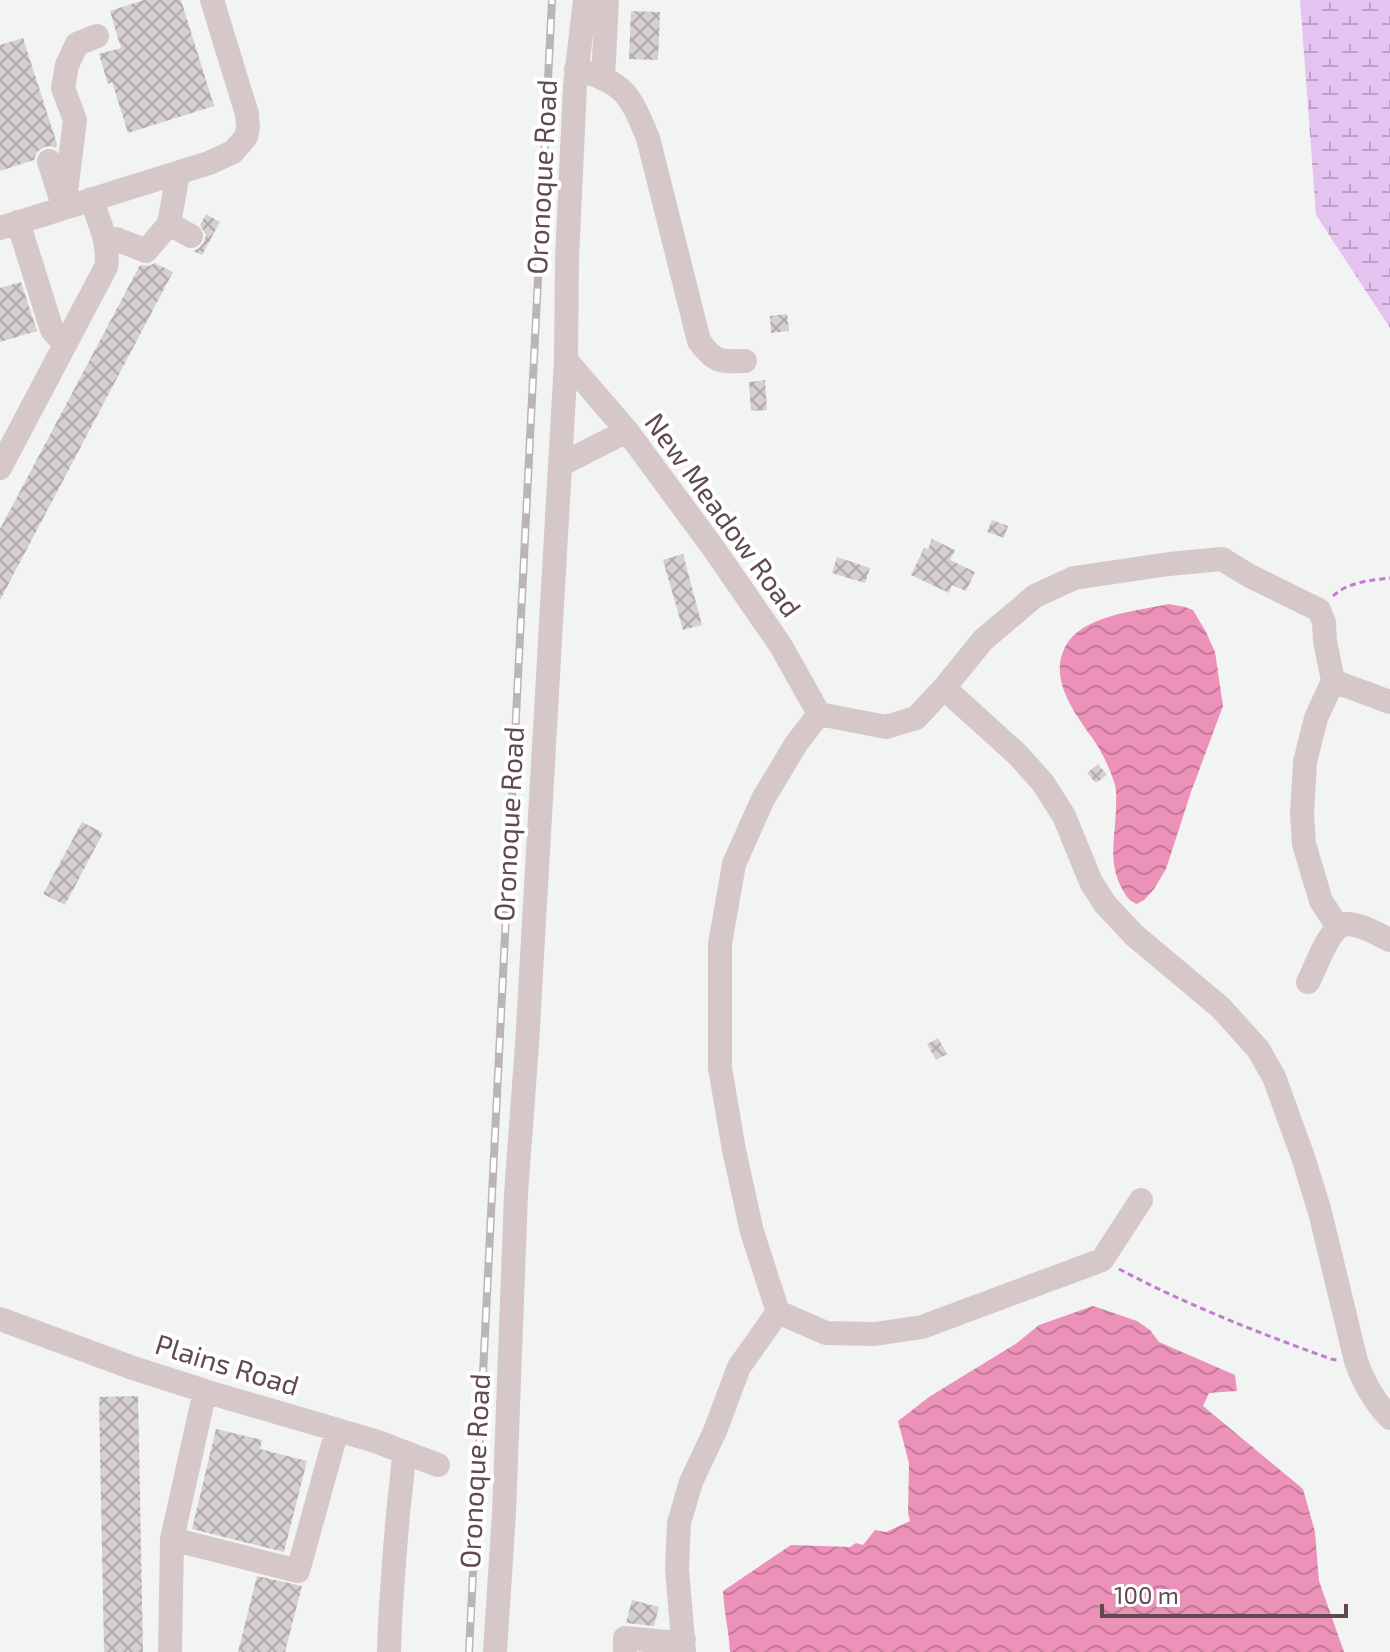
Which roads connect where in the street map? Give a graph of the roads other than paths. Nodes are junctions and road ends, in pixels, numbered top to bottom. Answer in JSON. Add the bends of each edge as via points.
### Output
{"nodes":[{"id":1,"x":212,"y":0,"type":"edge"},
{"id":2,"x":585,"y":0,"type":"edge"},
{"id":3,"x":607,"y":0,"type":"edge"},
{"id":4,"x":97,"y":36,"type":"dead end"},
{"id":5,"x":576,"y":69,"type":"junction"},
{"id":6,"x":603,"y":79,"type":"junction"},
{"id":7,"x":49,"y":161,"type":"dead end"},
{"id":8,"x":178,"y":173,"type":"junction"},
{"id":9,"x":91,"y":199,"type":"junction"},
{"id":10,"x":64,"y":208,"type":"junction"},
{"id":11,"x":169,"y":224,"type":"junction"},
{"id":12,"x":9,"y":225,"type":"edge"},
{"id":13,"x":191,"y":236,"type":"dead end"},
{"id":14,"x":105,"y":242,"type":"junction"},
{"id":15,"x":65,"y":345,"type":"junction"},
{"id":16,"x":566,"y":360,"type":"junction"},
{"id":17,"x":745,"y":361,"type":"dead end"},
{"id":18,"x":627,"y":431,"type":"junction"},
{"id":19,"x":560,"y":465,"type":"junction"},
{"id":20,"x":0,"y":468,"type":"edge"},
{"id":21,"x":1333,"y":681,"type":"junction"},
{"id":22,"x":944,"y":688,"type":"junction"},
{"id":23,"x":1390,"y":702,"type":"edge"},
{"id":24,"x":819,"y":714,"type":"junction"},
{"id":25,"x":1338,"y":927,"type":"junction"},
{"id":26,"x":1390,"y":940,"type":"edge"},
{"id":27,"x":1308,"y":982,"type":"dead end"},
{"id":28,"x":1141,"y":1200,"type":"dead end"},
{"id":29,"x":778,"y":1312,"type":"junction"},
{"id":30,"x":0,"y":1319,"type":"edge"},
{"id":31,"x":205,"y":1391,"type":"junction"},
{"id":32,"x":1390,"y":1418,"type":"edge"},
{"id":33,"x":337,"y":1430,"type":"junction"},
{"id":34,"x":404,"y":1452,"type":"junction"},
{"id":35,"x":438,"y":1465,"type":"dead end"},
{"id":36,"x":172,"y":1539,"type":"junction"},
{"id":37,"x":684,"y":1646,"type":"edge"},
{"id":38,"x":170,"y":1652,"type":"edge"},
{"id":39,"x":389,"y":1652,"type":"edge"},
{"id":40,"x":495,"y":1652,"type":"edge"},
{"id":41,"x":625,"y":1652,"type":"edge"}],
"edges":[{"from":1,"to":8,"type":"street","via":[[248,128],[233,152]]},
{"from":2,"to":5,"type":"street","name":"Oronoque Road"},
{"from":3,"to":6,"type":"street"},
{"from":4,"to":10,"type":"street","via":[[77,44],[67,65],[63,88],[75,120]]},
{"from":5,"to":6,"type":"street"},
{"from":5,"to":16,"type":"street","name":"Oronoque Road"},
{"from":6,"to":17,"type":"street","via":[[621,88],[648,138],[699,341],[709,356],[722,362]]},
{"from":7,"to":10,"type":"street"},
{"from":8,"to":9,"type":"street"},
{"from":8,"to":11,"type":"street"},
{"from":9,"to":10,"type":"street"},
{"from":9,"to":14,"type":"street"},
{"from":10,"to":12,"type":"street"},
{"from":11,"to":13,"type":"street"},
{"from":11,"to":14,"type":"street","via":[[146,251],[116,239]]},
{"from":12,"to":15,"type":"street","via":[[52,330]]},
{"from":14,"to":15,"type":"street","via":[[106,267]]},
{"from":15,"to":20,"type":"street"},
{"from":16,"to":18,"type":"street","name":"New Meadow Road"},
{"from":16,"to":19,"type":"street","name":"Oronoque Road"},
{"from":18,"to":19,"type":"street"},
{"from":18,"to":24,"type":"street","name":"New Meadow Road","via":[[781,646]]},
{"from":19,"to":40,"type":"street","name":"Oronoque Road","via":[[516,1194]]},
{"from":21,"to":22,"type":"street","via":[[1319,610],[1222,559],[1074,578],[1035,596],[983,640]]},
{"from":21,"to":23,"type":"street"},
{"from":21,"to":25,"type":"street","via":[[1305,762],[1302,814],[1304,844],[1321,901]]},
{"from":22,"to":24,"type":"street","via":[[916,718],[886,727]]},
{"from":22,"to":32,"type":"street","via":[[1043,783],[1105,904],[1221,1008],[1258,1049],[1303,1157],[1363,1382]]},
{"from":24,"to":29,"type":"street","via":[[763,799],[734,864],[720,944],[720,1068],[752,1232]]},
{"from":25,"to":26,"type":"street","via":[[1367,929]]},
{"from":25,"to":27,"type":"street"},
{"from":28,"to":29,"type":"street","via":[[1102,1260],[922,1327],[875,1334],[826,1333]]},
{"from":29,"to":37,"type":"street","via":[[739,1367],[679,1523]]},
{"from":30,"to":31,"type":"street","name":"Plains Road"},
{"from":31,"to":33,"type":"street","name":"Plains Road"},
{"from":31,"to":36,"type":"street"},
{"from":33,"to":34,"type":"street","name":"Plains Road"},
{"from":33,"to":36,"type":"street","via":[[298,1571]]},
{"from":34,"to":35,"type":"street","name":"Plains Road"},
{"from":34,"to":39,"type":"street"},
{"from":36,"to":38,"type":"street"},
{"from":37,"to":41,"type":"street","via":[[625,1638]]}]}
